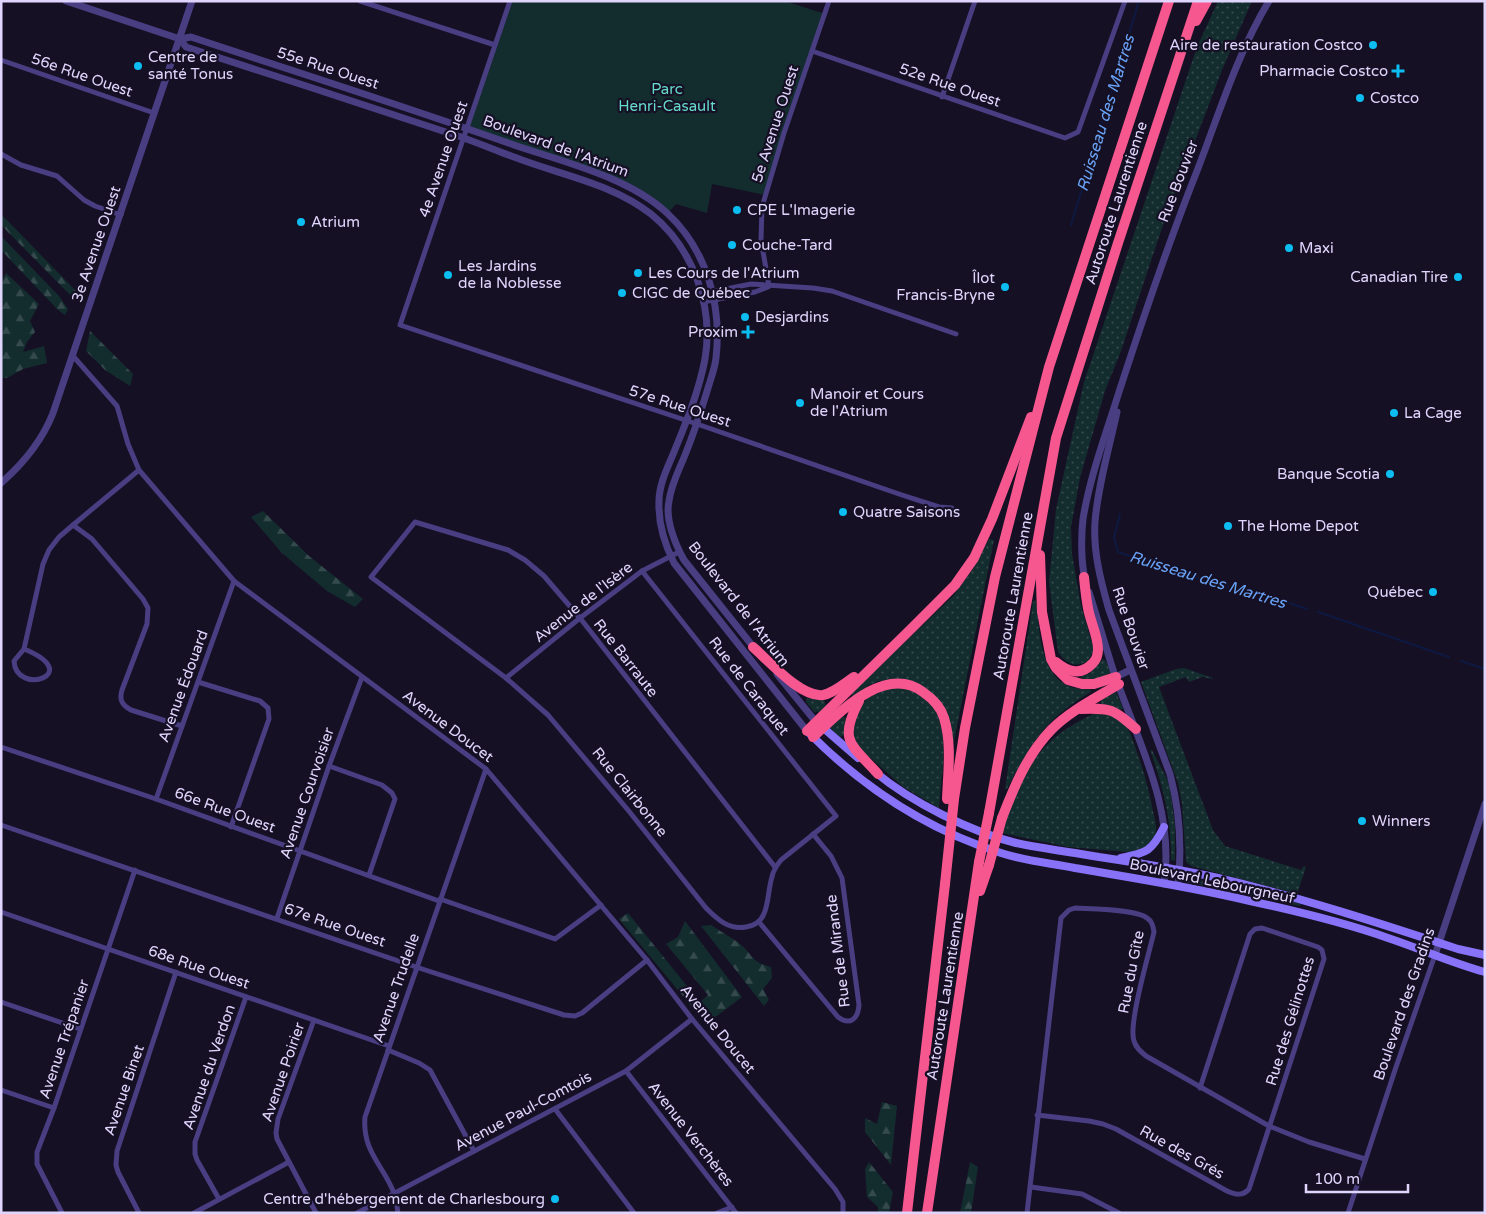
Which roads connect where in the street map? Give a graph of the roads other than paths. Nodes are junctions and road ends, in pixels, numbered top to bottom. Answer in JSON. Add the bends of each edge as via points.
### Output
{"nodes":[{"id":1,"x":66,"y":1,"type":"edge"},
{"id":2,"x":192,"y":1,"type":"edge"},
{"id":3,"x":360,"y":1,"type":"edge"},
{"id":4,"x":510,"y":1,"type":"edge"},
{"id":5,"x":829,"y":1,"type":"edge"},
{"id":6,"x":975,"y":1,"type":"edge"},
{"id":7,"x":1126,"y":1,"type":"edge"},
{"id":8,"x":1170,"y":1,"type":"edge"},
{"id":9,"x":1198,"y":1,"type":"edge"},
{"id":10,"x":1207,"y":1,"type":"edge"},
{"id":11,"x":1269,"y":1,"type":"edge"},
{"id":12,"x":180,"y":39,"type":"junction"},
{"id":13,"x":1184,"y":42,"type":"junction"},
{"id":14,"x":495,"y":45,"type":"junction"},
{"id":15,"x":812,"y":52,"type":"junction"},
{"id":16,"x":1,"y":60,"type":"edge"},
{"id":17,"x":942,"y":96,"type":"junction"},
{"id":18,"x":154,"y":114,"type":"junction"},
{"id":19,"x":467,"y":128,"type":"junction"},
{"id":20,"x":463,"y":138,"type":"junction"},
{"id":21,"x":1,"y":154,"type":"edge"},
{"id":22,"x":121,"y":215,"type":"junction"},
{"id":23,"x":769,"y":286,"type":"junction"},
{"id":24,"x":713,"y":291,"type":"junction"},
{"id":25,"x":702,"y":298,"type":"junction"},
{"id":26,"x":715,"y":300,"type":"junction"},
{"id":27,"x":400,"y":325,"type":"joint"},
{"id":28,"x":956,"y":334,"type":"dead end"},
{"id":29,"x":73,"y":356,"type":"junction"},
{"id":30,"x":1049,"y":367,"type":"junction"},
{"id":31,"x":1124,"y":375,"type":"junction"},
{"id":32,"x":687,"y":421,"type":"junction"},
{"id":33,"x":697,"y":424,"type":"junction"},
{"id":34,"x":139,"y":470,"type":"junction"},
{"id":35,"x":1,"y":483,"type":"edge"},
{"id":36,"x":952,"y":508,"type":"dead end"},
{"id":37,"x":415,"y":522,"type":"joint"},
{"id":38,"x":73,"y":525,"type":"junction"},
{"id":39,"x":1040,"y":535,"type":"junction"},
{"id":40,"x":679,"y":552,"type":"junction"},
{"id":41,"x":671,"y":556,"type":"junction"},
{"id":42,"x":642,"y":571,"type":"junction"},
{"id":43,"x":1084,"y":577,"type":"junction"},
{"id":44,"x":234,"y":581,"type":"junction"},
{"id":45,"x":580,"y":618,"type":"junction"},
{"id":46,"x":753,"y":646,"type":"junction"},
{"id":47,"x":24,"y":649,"type":"junction"},
{"id":48,"x":880,"y":659,"type":"junction"},
{"id":49,"x":1051,"y":659,"type":"junction"},
{"id":50,"x":1130,"y":670,"type":"junction"},
{"id":51,"x":362,"y":677,"type":"junction"},
{"id":52,"x":506,"y":678,"type":"junction"},
{"id":53,"x":1134,"y":678,"type":"junction"},
{"id":54,"x":1117,"y":680,"type":"junction"},
{"id":55,"x":198,"y":682,"type":"junction"},
{"id":56,"x":861,"y":696,"type":"junction"},
{"id":57,"x":1079,"y":709,"type":"junction"},
{"id":58,"x":820,"y":725,"type":"junction"},
{"id":59,"x":182,"y":726,"type":"junction"},
{"id":60,"x":1136,"y":729,"type":"junction"},
{"id":61,"x":810,"y":734,"type":"junction"},
{"id":62,"x":1,"y":747,"type":"edge"},
{"id":63,"x":329,"y":766,"type":"junction"},
{"id":64,"x":486,"y":769,"type":"junction"},
{"id":65,"x":878,"y":774,"type":"junction"},
{"id":66,"x":156,"y":799,"type":"junction"},
{"id":67,"x":950,"y":799,"type":"junction"},
{"id":68,"x":1485,"y":804,"type":"edge"},
{"id":69,"x":1,"y":825,"type":"edge"},
{"id":70,"x":933,"y":825,"type":"joint"},
{"id":71,"x":231,"y":827,"type":"junction"},
{"id":72,"x":1164,"y":827,"type":"junction"},
{"id":73,"x":973,"y":828,"type":"joint"},
{"id":74,"x":813,"y":834,"type":"junction"},
{"id":75,"x":300,"y":850,"type":"junction"},
{"id":76,"x":1116,"y":859,"type":"junction"},
{"id":77,"x":984,"y":864,"type":"junction"},
{"id":78,"x":775,"y":867,"type":"junction"},
{"id":79,"x":1166,"y":868,"type":"junction"},
{"id":80,"x":135,"y":870,"type":"junction"},
{"id":81,"x":1180,"y":870,"type":"junction"},
{"id":82,"x":369,"y":875,"type":"junction"},
{"id":83,"x":1164,"y":884,"type":"junction"},
{"id":84,"x":1178,"y":886,"type":"junction"},
{"id":85,"x":440,"y":900,"type":"junction"},
{"id":86,"x":601,"y":905,"type":"junction"},
{"id":87,"x":1,"y":912,"type":"edge"},
{"id":88,"x":278,"y":918,"type":"junction"},
{"id":89,"x":759,"y":922,"type":"junction"},
{"id":90,"x":1440,"y":942,"type":"junction"},
{"id":91,"x":109,"y":950,"type":"junction"},
{"id":92,"x":1485,"y":955,"type":"edge"},
{"id":93,"x":1435,"y":956,"type":"junction"},
{"id":94,"x":646,"y":960,"type":"junction"},
{"id":95,"x":416,"y":967,"type":"junction"},
{"id":96,"x":176,"y":972,"type":"junction"},
{"id":97,"x":1485,"y":972,"type":"edge"},
{"id":98,"x":246,"y":996,"type":"junction"},
{"id":99,"x":1,"y":1002,"type":"edge"},
{"id":100,"x":692,"y":1019,"type":"junction"},
{"id":101,"x":314,"y":1020,"type":"junction"},
{"id":102,"x":80,"y":1029,"type":"junction"},
{"id":103,"x":388,"y":1048,"type":"junction"},
{"id":104,"x":626,"y":1071,"type":"junction"},
{"id":105,"x":1200,"y":1088,"type":"junction"},
{"id":106,"x":1,"y":1090,"type":"edge"},
{"id":107,"x":54,"y":1108,"type":"junction"},
{"id":108,"x":555,"y":1109,"type":"junction"},
{"id":109,"x":1037,"y":1115,"type":"junction"},
{"id":110,"x":1269,"y":1126,"type":"junction"},
{"id":111,"x":474,"y":1151,"type":"junction"},
{"id":112,"x":1366,"y":1159,"type":"junction"},
{"id":113,"x":289,"y":1162,"type":"junction"},
{"id":114,"x":1031,"y":1187,"type":"junction"},
{"id":115,"x":394,"y":1194,"type":"junction"},
{"id":116,"x":219,"y":1199,"type":"junction"},
{"id":117,"x":732,"y":1207,"type":"junction"},
{"id":118,"x":62,"y":1213,"type":"edge"},
{"id":119,"x":139,"y":1213,"type":"edge"},
{"id":120,"x":194,"y":1213,"type":"edge"},
{"id":121,"x":316,"y":1213,"type":"edge"},
{"id":122,"x":357,"y":1213,"type":"edge"},
{"id":123,"x":398,"y":1213,"type":"edge"},
{"id":124,"x":634,"y":1213,"type":"edge"},
{"id":125,"x":717,"y":1213,"type":"edge"},
{"id":126,"x":736,"y":1213,"type":"edge"},
{"id":127,"x":843,"y":1213,"type":"edge"},
{"id":128,"x":907,"y":1213,"type":"edge"},
{"id":129,"x":927,"y":1213,"type":"edge"},
{"id":130,"x":1027,"y":1213,"type":"edge"},
{"id":131,"x":1119,"y":1213,"type":"edge"},
{"id":132,"x":1348,"y":1213,"type":"edge"}],
"edges":[{"from":1,"to":12,"type":"street","name":"55e Rue Ouest"},
{"from":2,"to":12,"type":"street","name":"3e Avenue Ouest"},
{"from":3,"to":14,"type":"street"},
{"from":4,"to":14,"type":"street","name":"4e Avenue Ouest"},
{"from":5,"to":15,"type":"street","name":"5e Avenue Ouest"},
{"from":6,"to":17,"type":"street"},
{"from":7,"to":17,"type":"street","name":"52e Rue Ouest","via":[[1078,132],[1066,138]]},
{"from":8,"to":30,"type":"highway","name":"Autoroute Laurentienne"},
{"from":9,"to":13,"type":"highway","name":"Autoroute Laurentienne"},
{"from":10,"to":13,"type":"highway"},
{"from":11,"to":31,"type":"street","name":"Rue Bouvier","via":[[1252,29],[1216,119],[1172,234]]},
{"from":12,"to":18,"type":"street","name":"3e Avenue Ouest"},
{"from":12,"to":19,"type":"street","name":"55e Rue Ouest","via":[[191,37]]},
{"from":12,"to":20,"type":"street","name":"55e Rue Ouest","via":[[186,47]]},
{"from":13,"to":39,"type":"highway","name":"Autoroute Laurentienne","via":[[1056,438]]},
{"from":14,"to":19,"type":"street","name":"4e Avenue Ouest"},
{"from":15,"to":17,"type":"street","name":"52e Rue Ouest"},
{"from":15,"to":23,"type":"street","name":"5e Avenue Ouest","via":[[762,207],[761,240]]},
{"from":16,"to":18,"type":"street","name":"56e Rue Ouest"},
{"from":18,"to":22,"type":"street","name":"3e Avenue Ouest"},
{"from":19,"to":20,"type":"street","name":"4e Avenue Ouest"},
{"from":19,"to":24,"type":"street","name":"Boulevard de l'Atrium","via":[[604,176],[647,197],[686,235],[702,262]]},
{"from":20,"to":25,"type":"street","name":"Boulevard de l'Atrium","via":[[606,188],[638,204],[677,241],[695,274]]},
{"from":20,"to":27,"type":"street","name":"4e Avenue Ouest"},
{"from":21,"to":22,"type":"street","via":[[21,165],[57,176],[84,200]]},
{"from":22,"to":29,"type":"street","name":"3e Avenue Ouest"},
{"from":23,"to":24,"type":"street","via":[[751,284]]},
{"from":23,"to":26,"type":"street"},
{"from":23,"to":28,"type":"street","via":[[832,291]]},
{"from":24,"to":25,"type":"street"},
{"from":24,"to":26,"type":"street","name":"Boulevard de l'Atrium"},
{"from":25,"to":26,"type":"street"},
{"from":25,"to":32,"type":"street","name":"Boulevard de l'Atrium","via":[[706,324],[704,360]]},
{"from":26,"to":33,"type":"street","name":"Boulevard de l'Atrium","via":[[718,328],[716,360]]},
{"from":27,"to":32,"type":"street","name":"57e Rue Ouest"},
{"from":29,"to":34,"type":"street","name":"Avenue Doucet","via":[[118,406]]},
{"from":29,"to":35,"type":"street","name":"3e Avenue Ouest","via":[[47,427],[27,457]]},
{"from":30,"to":48,"type":"highway","via":[[992,519],[974,558],[955,585]]},
{"from":30,"to":67,"type":"highway","name":"Autoroute Laurentienne","via":[[995,577]]},
{"from":31,"to":43,"type":"street","name":"Rue Bouvier","via":[[1091,479],[1083,521]]},
{"from":31,"to":50,"type":"street","name":"Rue Bouvier","via":[[1100,487],[1095,541],[1101,585]]},
{"from":32,"to":33,"type":"street","name":"57e Rue Ouest"},
{"from":32,"to":41,"type":"street","name":"Boulevard de l'Atrium","via":[[665,474],[659,498],[661,534]]},
{"from":33,"to":36,"type":"street","name":"57e Rue Ouest","via":[[898,494]]},
{"from":33,"to":40,"type":"street","name":"Boulevard de l'Atrium","via":[[668,502],[670,524]]},
{"from":34,"to":38,"type":"street"},
{"from":34,"to":44,"type":"street","name":"Avenue Doucet"},
{"from":37,"to":45,"type":"street","name":"Rue Barraute","via":[[508,550],[544,576]]},
{"from":37,"to":52,"type":"street","name":"Rue Clairbonne","via":[[371,577]]},
{"from":38,"to":47,"type":"street","via":[[59,537],[43,564]]},
{"from":38,"to":59,"type":"street","via":[[92,539],[144,599],[148,608],[148,624],[122,690],[121,701],[131,710]]},
{"from":39,"to":49,"type":"highway","via":[[1042,612]]},
{"from":39,"to":77,"type":"highway","name":"Autoroute Laurentienne","bridge":true,"via":[[989,813]]},
{"from":40,"to":41,"type":"street","name":"Avenue de l'Isère"},
{"from":40,"to":46,"type":"street","name":"Boulevard de l'Atrium"},
{"from":41,"to":42,"type":"street","name":"Avenue de l'Isère"},
{"from":41,"to":61,"type":"street","name":"Boulevard de l'Atrium"},
{"from":42,"to":45,"type":"street","name":"Avenue de l'Isère"},
{"from":42,"to":74,"type":"street","name":"Rue de Caraquet","via":[[836,816]]},
{"from":43,"to":49,"type":"highway","via":[[1098,649],[1095,660],[1089,667],[1074,672]]},
{"from":43,"to":54,"type":"street","name":"Rue Bouvier"},
{"from":44,"to":51,"type":"street","name":"Avenue Doucet"},
{"from":44,"to":55,"type":"street","name":"Avenue Édouard"},
{"from":45,"to":52,"type":"street","name":"Avenue de l'Isère"},
{"from":45,"to":78,"type":"street","name":"Rue Barraute"},
{"from":46,"to":48,"type":"highway","via":[[800,688],[812,694],[824,695],[840,688]]},
{"from":46,"to":58,"type":"street","name":"Boulevard de l'Atrium"},
{"from":47,"to":47,"type":"street","via":[[17,655],[14,667],[23,677],[46,678],[50,668],[48,663]]},
{"from":48,"to":58,"type":"highway"},
{"from":49,"to":54,"type":"highway","via":[[1068,680],[1094,684]]},
{"from":50,"to":53,"type":"street","name":"Rue Bouvier"},
{"from":50,"to":54,"type":"street"},
{"from":51,"to":63,"type":"street","name":"Avenue Courvoisier"},
{"from":51,"to":64,"type":"street","name":"Avenue Doucet"},
{"from":52,"to":89,"type":"street","name":"Rue Clairbonne","via":[[564,732],[706,908],[727,925],[752,927]]},
{"from":53,"to":54,"type":"street"},
{"from":53,"to":81,"type":"street","name":"Rue Bouvier","via":[[1175,791],[1180,829]]},
{"from":54,"to":57,"type":"highway"},
{"from":54,"to":60,"type":"street","name":"Rue Bouvier"},
{"from":55,"to":59,"type":"street","name":"Avenue Édouard"},
{"from":55,"to":71,"type":"street","via":[[260,701],[268,708],[268,719]]},
{"from":56,"to":58,"type":"highway"},
{"from":56,"to":65,"type":"highway","via":[[850,717],[848,736]]},
{"from":56,"to":67,"type":"highway","via":[[890,683],[905,684],[932,699],[944,717]]},
{"from":57,"to":60,"type":"highway","via":[[1109,709]]},
{"from":57,"to":77,"type":"highway","bridge":true,"via":[[1042,740],[1024,768]]},
{"from":58,"to":61,"type":"highway"},
{"from":58,"to":65,"type":"main road","name":"Boulevard de l'Atrium"},
{"from":59,"to":66,"type":"street","name":"Avenue Édouard"},
{"from":60,"to":72,"type":"street","name":"Rue Bouvier","via":[[1158,793]]},
{"from":61,"to":70,"type":"main road","name":"Boulevard de l'Atrium","via":[[872,788]]},
{"from":62,"to":66,"type":"street","name":"66e Rue Ouest"},
{"from":63,"to":75,"type":"street","name":"Avenue Courvoisier"},
{"from":63,"to":82,"type":"street","via":[[382,785],[395,799]]},
{"from":64,"to":85,"type":"street","name":"Avenue Trudelle"},
{"from":64,"to":86,"type":"street","name":"Avenue Doucet"},
{"from":65,"to":73,"type":"main road","name":"Boulevard de l'Atrium","via":[[930,808]]},
{"from":66,"to":71,"type":"street","name":"66e Rue Ouest"},
{"from":67,"to":128,"type":"highway","name":"Autoroute Laurentienne","bridge":true,"via":[[945,880]]},
{"from":68,"to":90,"type":"street","name":"Boulevard des Gradins"},
{"from":69,"to":80,"type":"street","name":"67e Rue Ouest"},
{"from":70,"to":83,"type":"main road","name":"Boulevard Lebourgneuf","via":[[1001,853]]},
{"from":71,"to":75,"type":"street","name":"66e Rue Ouest"},
{"from":72,"to":76,"type":"main road","via":[[1150,850]]},
{"from":72,"to":79,"type":"street","name":"Rue Bouvier"},
{"from":73,"to":76,"type":"main road","name":"Boulevard Lebourgneuf","via":[[1014,842]]},
{"from":74,"to":78,"type":"street"},
{"from":74,"to":89,"type":"street","name":"Rue de Mirande","via":[[831,856],[842,878],[859,1005],[853,1020],[849,1023],[838,1018]]},
{"from":75,"to":82,"type":"street","name":"66e Rue Ouest"},
{"from":75,"to":88,"type":"street","name":"Avenue Courvoisier"},
{"from":76,"to":79,"type":"main road","name":"Boulevard Lebourgneuf"},
{"from":77,"to":129,"type":"highway","name":"Autoroute Laurentienne","via":[[973,914]]},
{"from":78,"to":89,"type":"street","via":[[764,916]]},
{"from":79,"to":81,"type":"main road","name":"Boulevard Lebourgneuf"},
{"from":79,"to":83,"type":"street","name":"Rue Bouvier"},
{"from":80,"to":88,"type":"street","name":"67e Rue Ouest"},
{"from":80,"to":91,"type":"street","name":"Avenue Trépanier"},
{"from":81,"to":84,"type":"street","name":"Rue Bouvier"},
{"from":81,"to":90,"type":"main road","name":"Boulevard Lebourgneuf","via":[[1273,892]]},
{"from":82,"to":85,"type":"street","name":"66e Rue Ouest"},
{"from":83,"to":84,"type":"main road","name":"Boulevard Lebourgneuf"},
{"from":84,"to":93,"type":"main road","name":"Boulevard Lebourgneuf","via":[[1335,922]]},
{"from":85,"to":86,"type":"street","name":"66e Rue Ouest","via":[[555,939]]},
{"from":85,"to":95,"type":"street","name":"Avenue Trudelle"},
{"from":86,"to":94,"type":"street","name":"Avenue Doucet"},
{"from":87,"to":91,"type":"street","name":"68e Rue Ouest"},
{"from":88,"to":95,"type":"street","name":"67e Rue Ouest"},
{"from":90,"to":92,"type":"main road","name":"Boulevard Lebourgneuf"},
{"from":90,"to":93,"type":"street","name":"Boulevard des Gradins"},
{"from":91,"to":96,"type":"street","name":"68e Rue Ouest"},
{"from":91,"to":102,"type":"street","name":"Avenue Trépanier"},
{"from":93,"to":97,"type":"main road","name":"Boulevard Lebourgneuf"},
{"from":93,"to":112,"type":"street","name":"Boulevard des Gradins"},
{"from":94,"to":95,"type":"street","name":"67e Rue Ouest","via":[[582,1013],[570,1016]]},
{"from":94,"to":100,"type":"street","name":"Avenue Doucet"},
{"from":95,"to":103,"type":"street","name":"Avenue Trudelle"},
{"from":96,"to":98,"type":"street","name":"68e Rue Ouest"},
{"from":96,"to":119,"type":"street","name":"Avenue Binet","via":[[117,1150],[118,1172]]},
{"from":98,"to":101,"type":"street","name":"68e Rue Ouest"},
{"from":98,"to":116,"type":"street","name":"Avenue du Verdon","via":[[195,1142],[197,1160]]},
{"from":99,"to":102,"type":"street"},
{"from":100,"to":104,"type":"street","name":"Avenue Paul-Comtois"},
{"from":100,"to":127,"type":"street","name":"Avenue Doucet","via":[[835,1189],[843,1202]]},
{"from":101,"to":103,"type":"street","name":"68e Rue Ouest"},
{"from":101,"to":113,"type":"street","name":"Avenue Poirier","via":[[276,1126],[277,1139]]},
{"from":102,"to":107,"type":"street","name":"Avenue Trépanier"},
{"from":103,"to":111,"type":"street","name":"68e Rue Ouest","via":[[430,1070]]},
{"from":103,"to":115,"type":"street","name":"Avenue Trudelle","via":[[368,1104],[364,1131],[369,1148]]},
{"from":104,"to":108,"type":"street","name":"Avenue Paul-Comtois"},
{"from":104,"to":117,"type":"street","name":"Avenue Verchères"},
{"from":105,"to":109,"type":"street","name":"Rue du Gîte","via":[[1146,1056],[1134,1044],[1132,1027],[1154,932],[1149,919],[1137,913],[1075,908],[1061,918]]},
{"from":105,"to":110,"type":"street","name":"Rue du Gîte"},
{"from":105,"to":110,"type":"street","name":"Rue des Gélinottes","via":[[1250,934],[1262,928],[1318,947],[1324,959]]},
{"from":106,"to":107,"type":"street"},
{"from":107,"to":118,"type":"street","name":"Avenue Trépanier","via":[[37,1152],[37,1164]]},
{"from":108,"to":111,"type":"street","name":"Avenue Paul-Comtois"},
{"from":108,"to":124,"type":"street"},
{"from":109,"to":110,"type":"street","name":"Rue des Grés","via":[[1103,1124],[1116,1129],[1237,1195],[1249,1188]]},
{"from":109,"to":114,"type":"street","name":"Rue du Gîte"},
{"from":110,"to":112,"type":"street","name":"Rue du Gîte"},
{"from":111,"to":115,"type":"street","name":"Avenue Paul-Comtois"},
{"from":112,"to":132,"type":"street","name":"Boulevard des Gradins"},
{"from":113,"to":116,"type":"street"},
{"from":113,"to":121,"type":"street","name":"Avenue Poirier"},
{"from":114,"to":130,"type":"street","name":"Rue du Gîte"},
{"from":114,"to":131,"type":"street","via":[[1082,1194]]},
{"from":115,"to":122,"type":"street","name":"Avenue Paul-Comtois"},
{"from":115,"to":123,"type":"street","name":"Avenue Trudelle"},
{"from":116,"to":120,"type":"street"},
{"from":117,"to":125,"type":"street"},
{"from":117,"to":126,"type":"street","name":"Avenue Verchères"}]}
